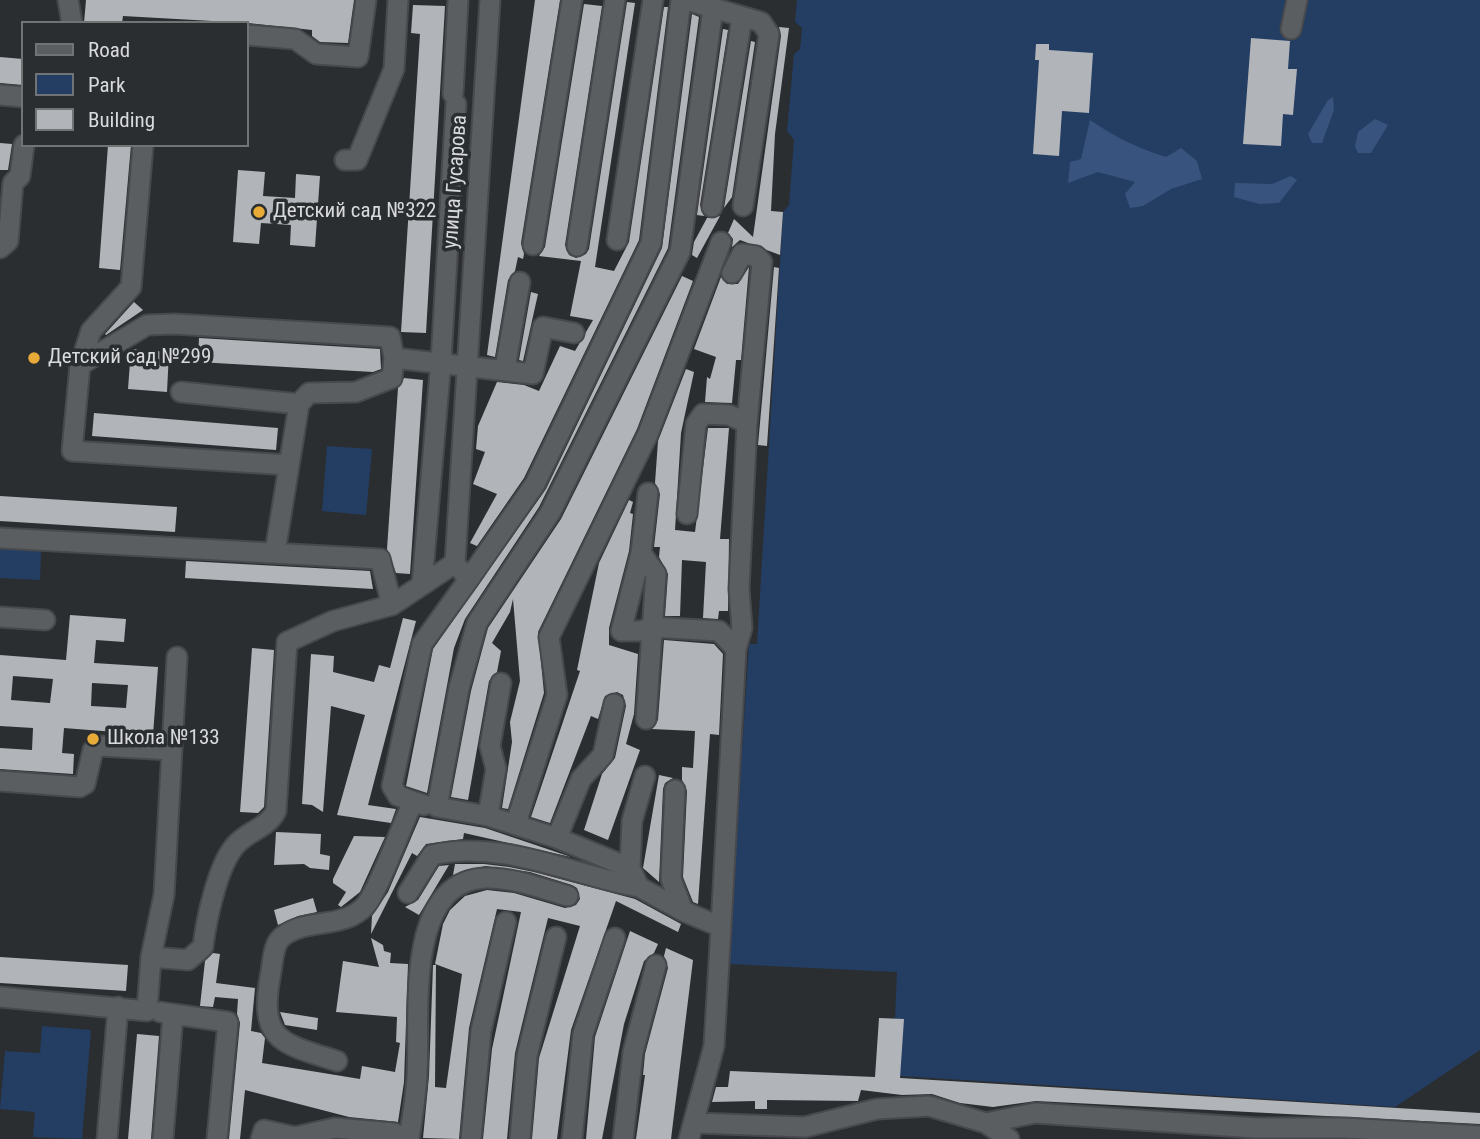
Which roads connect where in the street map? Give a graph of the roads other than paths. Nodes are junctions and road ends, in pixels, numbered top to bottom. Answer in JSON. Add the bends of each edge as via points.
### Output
{"nodes":[{"id":1,"x":68,"y":0,"type":"edge"},
{"id":2,"x":366,"y":0,"type":"edge"},
{"id":3,"x":398,"y":0,"type":"edge"},
{"id":4,"x":458,"y":0,"type":"edge"},
{"id":5,"x":490,"y":0,"type":"edge"},
{"id":6,"x":572,"y":0,"type":"edge"},
{"id":7,"x":615,"y":0,"type":"edge"},
{"id":8,"x":653,"y":0,"type":"edge"},
{"id":9,"x":684,"y":0,"type":"edge"},
{"id":10,"x":1297,"y":0,"type":"edge"},
{"id":11,"x":713,"y":8,"type":"junction"},
{"id":12,"x":742,"y":17,"type":"junction"},
{"id":13,"x":72,"y":21,"type":"edge"},
{"id":14,"x":1291,"y":29,"type":"dead end"},
{"id":15,"x":248,"y":35,"type":"edge"},
{"id":16,"x":0,"y":95,"type":"edge"},
{"id":17,"x":21,"y":97,"type":"edge"},
{"id":18,"x":23,"y":147,"type":"edge"},
{"id":19,"x":143,"y":147,"type":"edge"},
{"id":20,"x":345,"y":160,"type":"dead end"},
{"id":21,"x":7,"y":182,"type":"edge"},
{"id":22,"x":743,"y":206,"type":"dead end"},
{"id":23,"x":712,"y":207,"type":"dead end"},
{"id":24,"x":617,"y":240,"type":"dead end"},
{"id":25,"x":721,"y":242,"type":"dead end"},
{"id":26,"x":533,"y":245,"type":"dead end"},
{"id":27,"x":577,"y":246,"type":"dead end"},
{"id":28,"x":0,"y":248,"type":"edge"},
{"id":29,"x":732,"y":273,"type":"dead end"},
{"id":30,"x":520,"y":282,"type":"dead end"},
{"id":31,"x":574,"y":333,"type":"dead end"},
{"id":32,"x":394,"y":358,"type":"junction"},
{"id":33,"x":441,"y":361,"type":"junction"},
{"id":34,"x":80,"y":365,"type":"junction"},
{"id":35,"x":467,"y":367,"type":"junction"},
{"id":36,"x":505,"y":369,"type":"junction"},
{"id":37,"x":181,"y":392,"type":"dead end"},
{"id":38,"x":299,"y":404,"type":"junction"},
{"id":39,"x":747,"y":423,"type":"junction"},
{"id":40,"x":289,"y":465,"type":"junction"},
{"id":41,"x":648,"y":494,"type":"dead end"},
{"id":42,"x":687,"y":514,"type":"dead end"},
{"id":43,"x":0,"y":538,"type":"edge"},
{"id":44,"x":275,"y":552,"type":"junction"},
{"id":45,"x":641,"y":553,"type":"junction"},
{"id":46,"x":455,"y":564,"type":"junction"},
{"id":47,"x":469,"y":579,"type":"junction"},
{"id":48,"x":422,"y":584,"type":"junction"},
{"id":49,"x":392,"y":605,"type":"junction"},
{"id":50,"x":0,"y":617,"type":"edge"},
{"id":51,"x":46,"y":620,"type":"dead end"},
{"id":52,"x":651,"y":627,"type":"junction"},
{"id":53,"x":736,"y":649,"type":"junction"},
{"id":54,"x":177,"y":657,"type":"dead end"},
{"id":55,"x":501,"y":683,"type":"dead end"},
{"id":56,"x":614,"y":704,"type":"dead end"},
{"id":57,"x":646,"y":719,"type":"dead end"},
{"id":58,"x":171,"y":750,"type":"junction"},
{"id":59,"x":645,"y":776,"type":"dead end"},
{"id":60,"x":0,"y":781,"type":"edge"},
{"id":61,"x":675,"y":790,"type":"dead end"},
{"id":62,"x":412,"y":804,"type":"junction"},
{"id":63,"x":437,"y":807,"type":"junction"},
{"id":64,"x":488,"y":816,"type":"junction"},
{"id":65,"x":516,"y":823,"type":"junction"},
{"id":66,"x":558,"y":838,"type":"junction"},
{"id":67,"x":629,"y":869,"type":"junction"},
{"id":68,"x":639,"y":887,"type":"junction"},
{"id":69,"x":408,"y":893,"type":"dead end"},
{"id":70,"x":569,"y":896,"type":"dead end"},
{"id":71,"x":683,"y":911,"type":"junction"},
{"id":72,"x":506,"y":922,"type":"dead end"},
{"id":73,"x":721,"y":927,"type":"junction"},
{"id":74,"x":556,"y":937,"type":"dead end"},
{"id":75,"x":615,"y":938,"type":"dead end"},
{"id":76,"x":151,"y":957,"type":"junction"},
{"id":77,"x":656,"y":964,"type":"dead end"},
{"id":78,"x":0,"y":997,"type":"edge"},
{"id":79,"x":118,"y":1007,"type":"junction"},
{"id":80,"x":147,"y":1011,"type":"junction"},
{"id":81,"x":173,"y":1014,"type":"junction"},
{"id":82,"x":337,"y":1061,"type":"dead end"},
{"id":83,"x":986,"y":1123,"type":"junction"},
{"id":84,"x":692,"y":1131,"type":"edge"},
{"id":85,"x":1262,"y":1134,"type":"edge"},
{"id":86,"x":1480,"y":1136,"type":"edge"},
{"id":87,"x":107,"y":1139,"type":"edge"},
{"id":88,"x":163,"y":1139,"type":"edge"},
{"id":89,"x":217,"y":1139,"type":"edge"},
{"id":90,"x":261,"y":1139,"type":"edge"},
{"id":91,"x":407,"y":1139,"type":"edge"},
{"id":92,"x":471,"y":1139,"type":"edge"},
{"id":93,"x":520,"y":1139,"type":"edge"},
{"id":94,"x":572,"y":1139,"type":"edge"},
{"id":95,"x":623,"y":1139,"type":"edge"},
{"id":96,"x":1009,"y":1139,"type":"edge"}],
"edges":[{"from":1,"to":13,"type":"street"},
{"from":2,"to":15,"type":"street","via":[[358,57],[316,54],[295,39]]},
{"from":3,"to":20,"type":"street","via":[[394,69],[357,160]]},
{"from":4,"to":33,"type":"street"},
{"from":5,"to":35,"type":"street","name":"улица Гусарова"},
{"from":6,"to":26,"type":"street"},
{"from":7,"to":27,"type":"street"},
{"from":8,"to":24,"type":"street"},
{"from":9,"to":11,"type":"street"},
{"from":9,"to":47,"type":"street","via":[[651,243],[535,484]]},
{"from":10,"to":14,"type":"street"},
{"from":11,"to":12,"type":"street"},
{"from":11,"to":63,"type":"street","via":[[680,252],[550,513],[477,623],[459,688]]},
{"from":12,"to":22,"type":"street","via":[[761,22],[769,34]]},
{"from":12,"to":23,"type":"street"},
{"from":16,"to":17,"type":"street"},
{"from":18,"to":21,"type":"street","via":[[20,176]]},
{"from":19,"to":34,"type":"street","via":[[131,287],[91,331]]},
{"from":21,"to":28,"type":"street","via":[[8,241]]},
{"from":25,"to":65,"type":"street","via":[[648,434],[549,637],[557,695]]},
{"from":29,"to":39,"type":"street","via":[[742,254],[762,262]]},
{"from":30,"to":36,"type":"street"},
{"from":31,"to":36,"type":"street","via":[[543,327],[533,374]]},
{"from":32,"to":33,"type":"street"},
{"from":32,"to":34,"type":"street","via":[[390,337],[175,324],[147,325]]},
{"from":32,"to":38,"type":"street","via":[[392,378],[356,392],[309,393]]},
{"from":33,"to":35,"type":"street"},
{"from":33,"to":48,"type":"street"},
{"from":34,"to":40,"type":"street","via":[[72,451]]},
{"from":35,"to":36,"type":"street"},
{"from":35,"to":46,"type":"street","name":"улица Гусарова"},
{"from":37,"to":38,"type":"street"},
{"from":38,"to":40,"type":"street"},
{"from":39,"to":42,"type":"street","via":[[729,415],[703,414],[696,425]]},
{"from":39,"to":53,"type":"street","via":[[739,589],[742,628]]},
{"from":40,"to":44,"type":"street"},
{"from":41,"to":45,"type":"street"},
{"from":43,"to":44,"type":"street"},
{"from":44,"to":49,"type":"street","via":[[380,559]]},
{"from":45,"to":52,"type":"street","via":[[656,574]]},
{"from":45,"to":52,"type":"street","via":[[621,631]]},
{"from":46,"to":47,"type":"street"},
{"from":46,"to":48,"type":"street"},
{"from":47,"to":62,"type":"street","via":[[422,644],[392,786]]},
{"from":48,"to":49,"type":"street"},
{"from":49,"to":76,"type":"street","via":[[333,621],[287,642],[276,811],[234,846],[208,911],[203,947],[188,960]]},
{"from":50,"to":51,"type":"street"},
{"from":52,"to":53,"type":"street","via":[[719,631]]},
{"from":52,"to":57,"type":"street"},
{"from":53,"to":73,"type":"street"},
{"from":54,"to":58,"type":"street"},
{"from":55,"to":64,"type":"street","via":[[490,747],[496,769]]},
{"from":56,"to":66,"type":"street","via":[[603,755],[581,779]]},
{"from":58,"to":60,"type":"street","via":[[101,746],[93,750],[80,787]]},
{"from":58,"to":76,"type":"street","via":[[164,895]]},
{"from":59,"to":67,"type":"street","via":[[632,821]]},
{"from":61,"to":71,"type":"street","via":[[671,878]]},
{"from":62,"to":63,"type":"street"},
{"from":62,"to":82,"type":"street","via":[[366,905],[348,919],[299,929],[281,937],[276,945],[266,997],[274,1035],[293,1047]]},
{"from":63,"to":64,"type":"street"},
{"from":64,"to":65,"type":"street"},
{"from":65,"to":66,"type":"street"},
{"from":66,"to":67,"type":"street"},
{"from":67,"to":68,"type":"street"},
{"from":68,"to":69,"type":"street","via":[[488,852],[453,850],[432,855]]},
{"from":68,"to":71,"type":"street"},
{"from":70,"to":91,"type":"street","via":[[485,878],[461,883],[445,895],[419,956],[417,1076]]},
{"from":71,"to":73,"type":"street"},
{"from":72,"to":92,"type":"street","via":[[481,1031]]},
{"from":73,"to":84,"type":"street","via":[[714,1046]]},
{"from":74,"to":93,"type":"street","via":[[527,1056]]},
{"from":75,"to":94,"type":"street","via":[[583,1034]]},
{"from":76,"to":80,"type":"street"},
{"from":77,"to":95,"type":"street","via":[[633,1052]]},
{"from":78,"to":79,"type":"street"},
{"from":79,"to":80,"type":"street"},
{"from":79,"to":87,"type":"street"},
{"from":80,"to":81,"type":"street"},
{"from":81,"to":88,"type":"street"},
{"from":81,"to":89,"type":"street","via":[[228,1022]]},
{"from":83,"to":84,"type":"street","via":[[929,1106],[877,1109],[804,1127]]},
{"from":83,"to":85,"type":"street","via":[[1035,1113]]},
{"from":83,"to":96,"type":"street"},
{"from":85,"to":86,"type":"street","via":[[1345,1128]]},
{"from":90,"to":91,"type":"street","via":[[264,1130],[295,1137],[335,1128],[394,1133]]}]}
